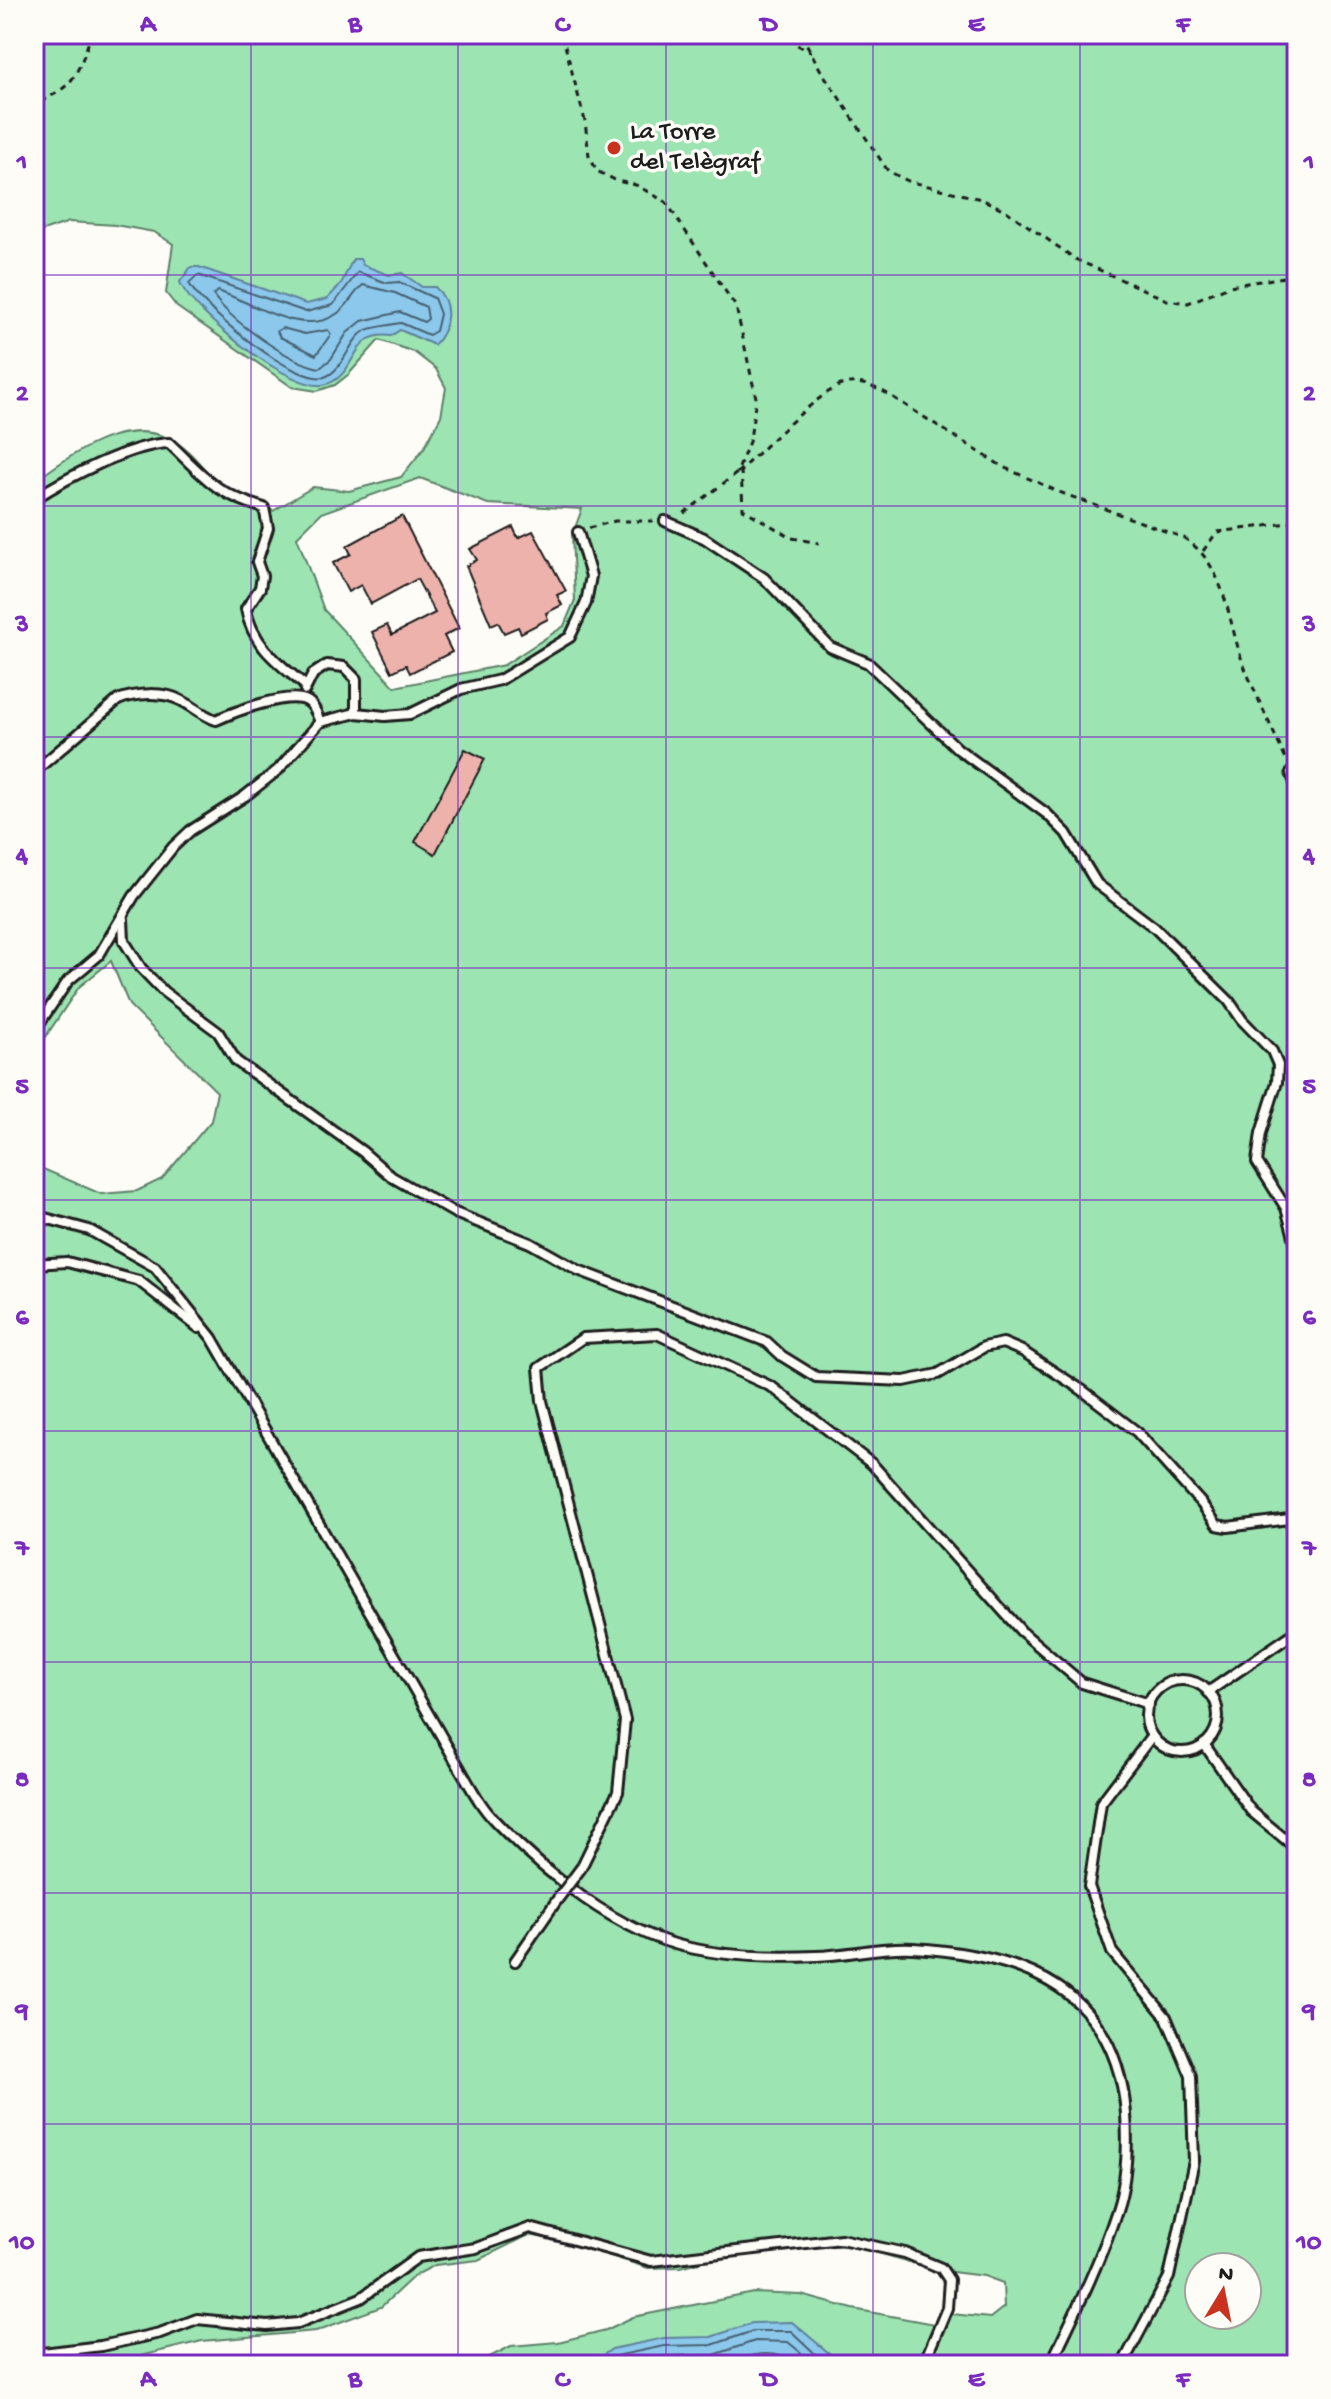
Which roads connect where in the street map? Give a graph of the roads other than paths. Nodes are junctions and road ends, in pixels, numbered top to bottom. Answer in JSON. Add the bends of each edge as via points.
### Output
{"nodes":[{"id":1,"x":34,"y":499,"type":"edge"},
{"id":2,"x":665,"y":521,"type":"road end"},
{"id":3,"x":578,"y":532,"type":"road end"},
{"id":4,"x":306,"y":686,"type":"junction"},
{"id":5,"x":303,"y":698,"type":"junction"},
{"id":6,"x":356,"y":713,"type":"junction"},
{"id":7,"x":320,"y":722,"type":"junction"},
{"id":8,"x":34,"y":772,"type":"edge"},
{"id":9,"x":1291,"y":773,"type":"road end"},
{"id":10,"x":1297,"y":788,"type":"edge"},
{"id":11,"x":123,"y":919,"type":"junction"},
{"id":12,"x":34,"y":1031,"type":"edge"},
{"id":13,"x":34,"y":1215,"type":"edge"},
{"id":14,"x":1297,"y":1248,"type":"edge"},
{"id":15,"x":34,"y":1264,"type":"edge"},
{"id":16,"x":212,"y":1338,"type":"junction"},
{"id":17,"x":1297,"y":1514,"type":"edge"},
{"id":18,"x":1297,"y":1631,"type":"edge"},
{"id":19,"x":1208,"y":1692,"type":"junction"},
{"id":20,"x":1149,"y":1704,"type":"junction"},
{"id":21,"x":1152,"y":1736,"type":"junction"},
{"id":22,"x":1204,"y":1744,"type":"junction"},
{"id":23,"x":1297,"y":1849,"type":"edge"},
{"id":24,"x":515,"y":1961,"type":"dead end"},
{"id":25,"x":34,"y":2354,"type":"edge"},
{"id":26,"x":923,"y":2365,"type":"edge"},
{"id":27,"x":1050,"y":2365,"type":"edge"},
{"id":28,"x":1122,"y":2365,"type":"edge"}],
"edges":[{"from":1,"to":4,"type":"lane","via":[[97,466],[169,443],[214,488],[264,508],[268,528],[257,562],[262,576],[246,609],[249,627],[263,648]]},
{"from":2,"to":14,"type":"lane","via":[[704,538],[764,578],[830,647],[868,663],[958,749],[1047,814],[1066,833],[1097,884],[1155,928],[1229,1001],[1278,1065],[1257,1162],[1286,1208]]},
{"from":3,"to":6,"type":"lane","via":[[591,576],[586,603],[570,637],[500,680],[461,689],[410,714]]},
{"from":4,"to":5,"type":"lane"},
{"from":4,"to":6,"type":"lane","via":[[327,665],[344,667],[356,679]]},
{"from":5,"to":7,"type":"lane"},
{"from":5,"to":8,"type":"lane","via":[[257,702],[216,720],[182,700],[132,694],[118,700]]},
{"from":6,"to":7,"type":"lane"},
{"from":7,"to":11,"type":"lane","via":[[278,770],[173,847],[134,896]]},
{"from":9,"to":10,"type":"lane"},
{"from":11,"to":12,"type":"lane","via":[[99,955],[68,981]]},
{"from":11,"to":17,"type":"lane","via":[[124,941],[141,968],[218,1032],[236,1061],[392,1177],[455,1213],[530,1243],[578,1270],[767,1342],[816,1377],[904,1381],[938,1374],[984,1347],[1003,1343],[1082,1390],[1137,1432],[1217,1525]]},
{"from":13,"to":16,"type":"lane","via":[[89,1230],[155,1267]]},
{"from":15,"to":16,"type":"lane","via":[[67,1262],[139,1281]]},
{"from":16,"to":27,"type":"lane","via":[[462,1772],[492,1819],[549,1870],[641,1932],[690,1948],[748,1956],[909,1948],[973,1954],[1069,1992],[1098,2025],[1115,2053],[1124,2085],[1126,2166],[1101,2252]]},
{"from":18,"to":19,"type":"lane"},
{"from":19,"to":20,"type":"lane","via":[[1199,1684],[1175,1681],[1164,1685]]},
{"from":19,"to":22,"type":"lane","via":[[1218,1713]]},
{"from":20,"to":21,"type":"lane"},
{"from":20,"to":24,"type":"lane","bridge":true,"via":[[1082,1683],[1021,1631],[872,1464],[772,1387],[657,1334],[583,1338],[539,1368],[542,1401],[625,1720],[618,1792],[581,1868]]},
{"from":21,"to":22,"type":"lane","via":[[1182,1752]]},
{"from":21,"to":28,"type":"lane","via":[[1101,1803],[1089,1886],[1112,1952],[1166,2017],[1191,2076],[1194,2161],[1169,2277]]},
{"from":22,"to":23,"type":"lane","via":[[1251,1811]]},
{"from":25,"to":26,"type":"lane","via":[[101,2346],[197,2319],[267,2326],[298,2323],[361,2298],[418,2257],[476,2248],[530,2228],[651,2261],[841,2239],[905,2253],[941,2268],[949,2280],[947,2308]]}]}
